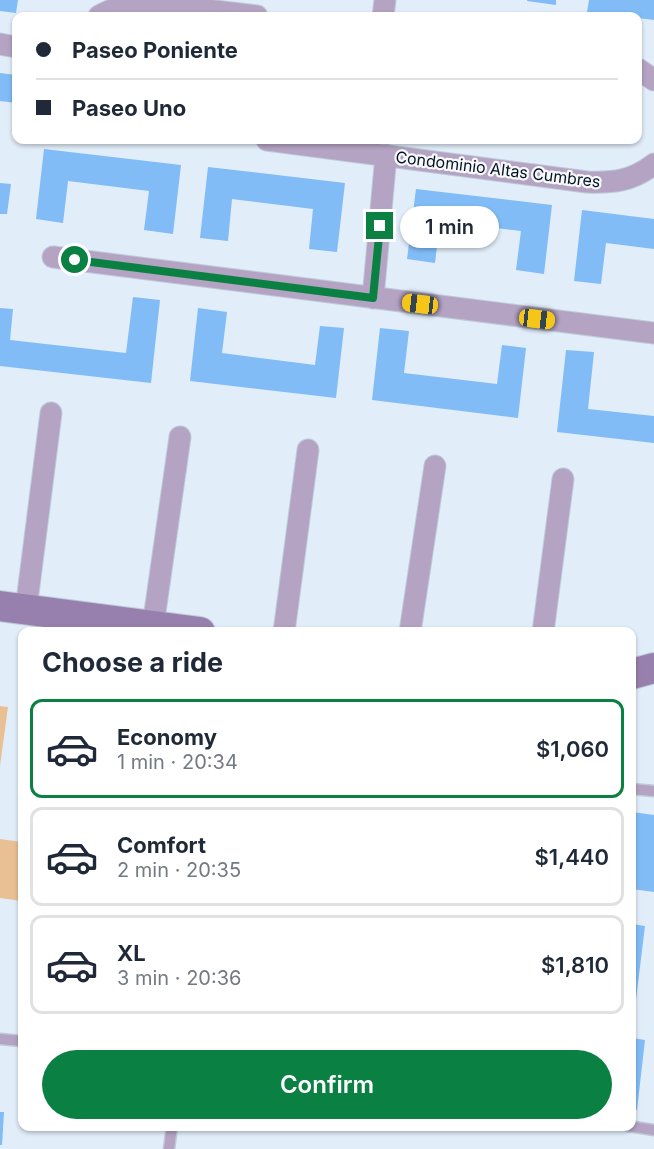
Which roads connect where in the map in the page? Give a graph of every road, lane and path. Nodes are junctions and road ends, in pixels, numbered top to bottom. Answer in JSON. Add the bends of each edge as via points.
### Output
{"nodes":[{"id":1,"x":106,"y":12,"type":"edge"},
{"id":2,"x":224,"y":12,"type":"edge"},
{"id":3,"x":299,"y":144,"type":"edge"},
{"id":4,"x":386,"y":155,"type":"junction"},
{"id":5,"x":654,"y":164,"type":"edge"},
{"id":6,"x":52,"y":256,"type":"dead end"},
{"id":7,"x":373,"y":298,"type":"junction"},
{"id":8,"x":654,"y":333,"type":"edge"},
{"id":9,"x":51,"y":413,"type":"dead end"},
{"id":10,"x":180,"y":437,"type":"dead end"},
{"id":11,"x":308,"y":450,"type":"dead end"},
{"id":12,"x":435,"y":466,"type":"dead end"},
{"id":13,"x":563,"y":479,"type":"dead end"},
{"id":14,"x":13,"y":608,"type":"edge"},
{"id":15,"x":153,"y":626,"type":"junction"},
{"id":16,"x":161,"y":627,"type":"edge"},
{"id":17,"x":285,"y":627,"type":"edge"},
{"id":18,"x":411,"y":627,"type":"edge"},
{"id":19,"x":544,"y":627,"type":"edge"},
{"id":20,"x":654,"y":668,"type":"edge"},
{"id":21,"x":636,"y":673,"type":"edge"},
{"id":22,"x":636,"y":789,"type":"edge"},
{"id":23,"x":654,"y":791,"type":"edge"},
{"id":24,"x":0,"y":1039,"type":"edge"},
{"id":25,"x":18,"y":1041,"type":"edge"},
{"id":26,"x":636,"y":1127,"type":"edge"},
{"id":27,"x":654,"y":1130,"type":"edge"},
{"id":28,"x":171,"y":1131,"type":"edge"},
{"id":29,"x":169,"y":1149,"type":"edge"}],
"edges":[{"from":1,"to":2,"type":"street","via":[[123,5],[149,3]]},
{"from":3,"to":4,"type":"street","name":"Condominio Altas Cumbres"},
{"from":4,"to":5,"type":"street","name":"Condominio Altas Cumbres","via":[[600,182],[627,179]]},
{"from":4,"to":7,"type":"street"},
{"from":6,"to":7,"type":"street"},
{"from":7,"to":8,"type":"street"},
{"from":9,"to":14,"type":"street"},
{"from":10,"to":15,"type":"street"},
{"from":11,"to":17,"type":"street"},
{"from":12,"to":18,"type":"street"},
{"from":13,"to":19,"type":"street"},
{"from":14,"to":15,"type":"street"},
{"from":15,"to":16,"type":"street"},
{"from":20,"to":21,"type":"street"},
{"from":22,"to":23,"type":"lane"},
{"from":24,"to":25,"type":"lane"},
{"from":26,"to":27,"type":"lane"},
{"from":28,"to":29,"type":"lane"}]}
